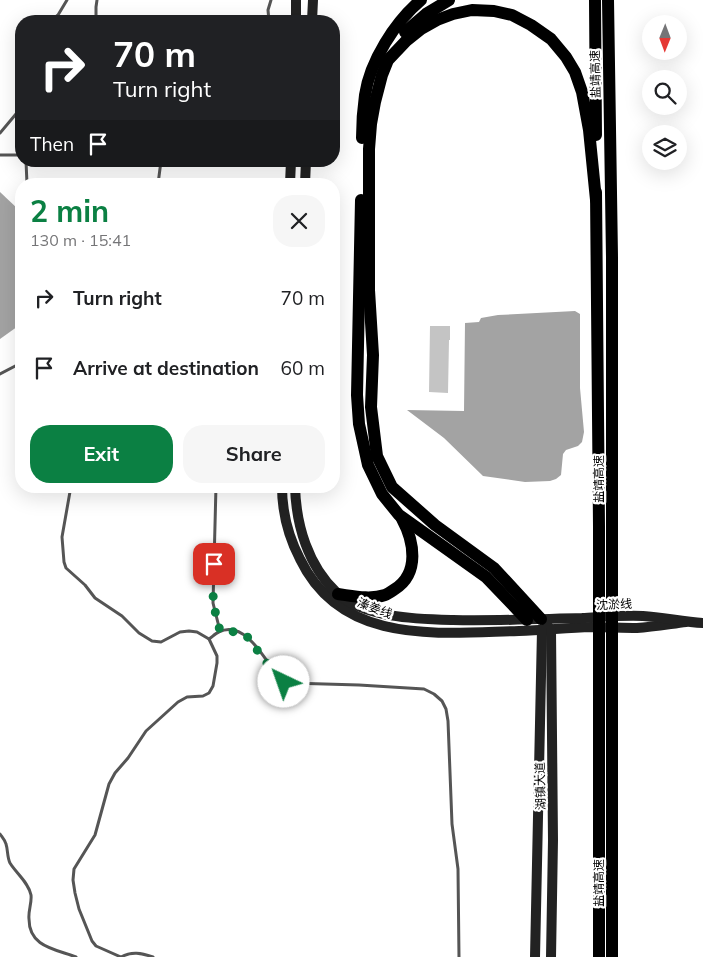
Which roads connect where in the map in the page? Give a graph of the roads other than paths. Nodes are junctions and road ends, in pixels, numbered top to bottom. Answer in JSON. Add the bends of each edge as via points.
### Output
{"nodes":[{"id":1,"x":67,"y":0,"type":"edge"},
{"id":2,"x":97,"y":0,"type":"edge"},
{"id":3,"x":270,"y":0,"type":"edge"},
{"id":4,"x":296,"y":0,"type":"edge"},
{"id":5,"x":313,"y":0,"type":"edge"},
{"id":6,"x":421,"y":0,"type":"edge"},
{"id":7,"x":434,"y":0,"type":"edge"},
{"id":8,"x":449,"y":0,"type":"edge"},
{"id":9,"x":595,"y":0,"type":"edge"},
{"id":10,"x":608,"y":0,"type":"edge"},
{"id":11,"x":614,"y":0,"type":"edge"},
{"id":12,"x":58,"y":15,"type":"edge"},
{"id":13,"x":96,"y":15,"type":"edge"},
{"id":14,"x":268,"y":15,"type":"edge"},
{"id":15,"x":296,"y":15,"type":"edge"},
{"id":16,"x":312,"y":15,"type":"edge"},
{"id":17,"x":608,"y":35,"type":"junction"},
{"id":18,"x":387,"y":41,"type":"junction"},
{"id":19,"x":388,"y":60,"type":"junction"},
{"id":20,"x":15,"y":115,"type":"edge"},
{"id":21,"x":0,"y":132,"type":"edge"},
{"id":22,"x":0,"y":155,"type":"edge"},
{"id":23,"x":15,"y":155,"type":"edge"},
{"id":24,"x":596,"y":200,"type":"junction"},
{"id":25,"x":15,"y":366,"type":"edge"},
{"id":26,"x":0,"y":374,"type":"edge"},
{"id":27,"x":70,"y":493,"type":"edge"},
{"id":28,"x":216,"y":493,"type":"edge"},
{"id":29,"x":282,"y":493,"type":"edge"},
{"id":30,"x":296,"y":493,"type":"edge"},
{"id":31,"x":399,"y":515,"type":"junction"},
{"id":32,"x":338,"y":594,"type":"junction"},
{"id":33,"x":527,"y":620,"type":"junction"},
{"id":34,"x":703,"y":623,"type":"edge"},
{"id":35,"x":545,"y":626,"type":"junction"},
{"id":36,"x":220,"y":631,"type":"junction"},
{"id":37,"x":209,"y":639,"type":"junction"},
{"id":38,"x":0,"y":834,"type":"edge"},
{"id":39,"x":76,"y":957,"type":"edge"},
{"id":40,"x":121,"y":957,"type":"edge"},
{"id":41,"x":153,"y":957,"type":"edge"},
{"id":42,"x":459,"y":957,"type":"edge"},
{"id":43,"x":535,"y":957,"type":"edge"},
{"id":44,"x":551,"y":957,"type":"edge"},
{"id":45,"x":599,"y":957,"type":"edge"},
{"id":46,"x":612,"y":957,"type":"edge"}],
"edges":[{"from":1,"to":12,"type":"lane"},
{"from":2,"to":13,"type":"lane"},
{"from":3,"to":14,"type":"lane"},
{"from":4,"to":15,"type":"main road"},
{"from":5,"to":16,"type":"main road"},
{"from":6,"to":18,"type":"highway","via":[[396,25]]},
{"from":7,"to":18,"type":"highway"},
{"from":8,"to":19,"type":"highway","via":[[413,24]]},
{"from":9,"to":24,"type":"highway","name":"盐靖高速"},
{"from":10,"to":17,"type":"highway","name":"盐靖高速"},
{"from":11,"to":17,"type":"highway"},
{"from":17,"to":46,"type":"highway","name":"盐靖高速","via":[[612,257]]},
{"from":18,"to":31,"type":"highway","via":[[373,68],[365,94],[362,122],[357,395],[359,424],[368,464],[382,494]]},
{"from":19,"to":24,"type":"highway","via":[[422,28],[453,14],[472,10],[494,11],[512,15],[531,25],[551,39],[566,57],[582,92]]},
{"from":19,"to":35,"type":"highway","via":[[375,102],[369,149],[371,407],[377,456],[392,487],[435,525],[494,568]]},
{"from":20,"to":21,"type":"lane"},
{"from":22,"to":23,"type":"lane"},
{"from":24,"to":45,"type":"highway","name":"盐靖高速"},
{"from":25,"to":26,"type":"lane"},
{"from":27,"to":37,"type":"lane","via":[[62,537],[66,568],[95,598],[152,641],[160,642],[179,632],[189,631]]},
{"from":28,"to":36,"type":"lane","via":[[213,603]]},
{"from":29,"to":35,"type":"main road","name":"溱姜线","via":[[284,517],[291,543],[306,572],[334,604],[361,619],[391,628],[422,631]]},
{"from":30,"to":32,"type":"main road","name":"溱姜线","via":[[298,517],[308,551],[320,573]]},
{"from":31,"to":32,"type":"highway","via":[[409,532],[414,551],[410,574],[400,586],[385,595],[364,598]]},
{"from":31,"to":33,"type":"highway","via":[[486,577]]},
{"from":32,"to":33,"type":"main road","name":"溱姜线","via":[[364,608],[421,619]]},
{"from":33,"to":35,"type":"main road","name":"溱姜线"},
{"from":34,"to":35,"type":"main road","name":"沈淤线","via":[[642,616]]},
{"from":35,"to":43,"type":"main road","name":"湖镇大道"},
{"from":35,"to":44,"type":"main road","name":"湖镇大道","via":[[553,840]]},
{"from":36,"to":37,"type":"lane"},
{"from":36,"to":42,"type":"lane","via":[[246,635],[284,682],[408,687],[424,689],[442,701],[448,721],[452,824],[458,869]]},
{"from":37,"to":40,"type":"lane","via":[[217,663],[209,693],[178,702],[146,731],[114,773],[95,835],[74,869],[79,909],[92,941],[102,950]]},
{"from":38,"to":39,"type":"lane","via":[[11,864],[31,894],[28,919],[36,940],[49,949]]},
{"from":40,"to":41,"type":"lane","via":[[129,953]]}]}
